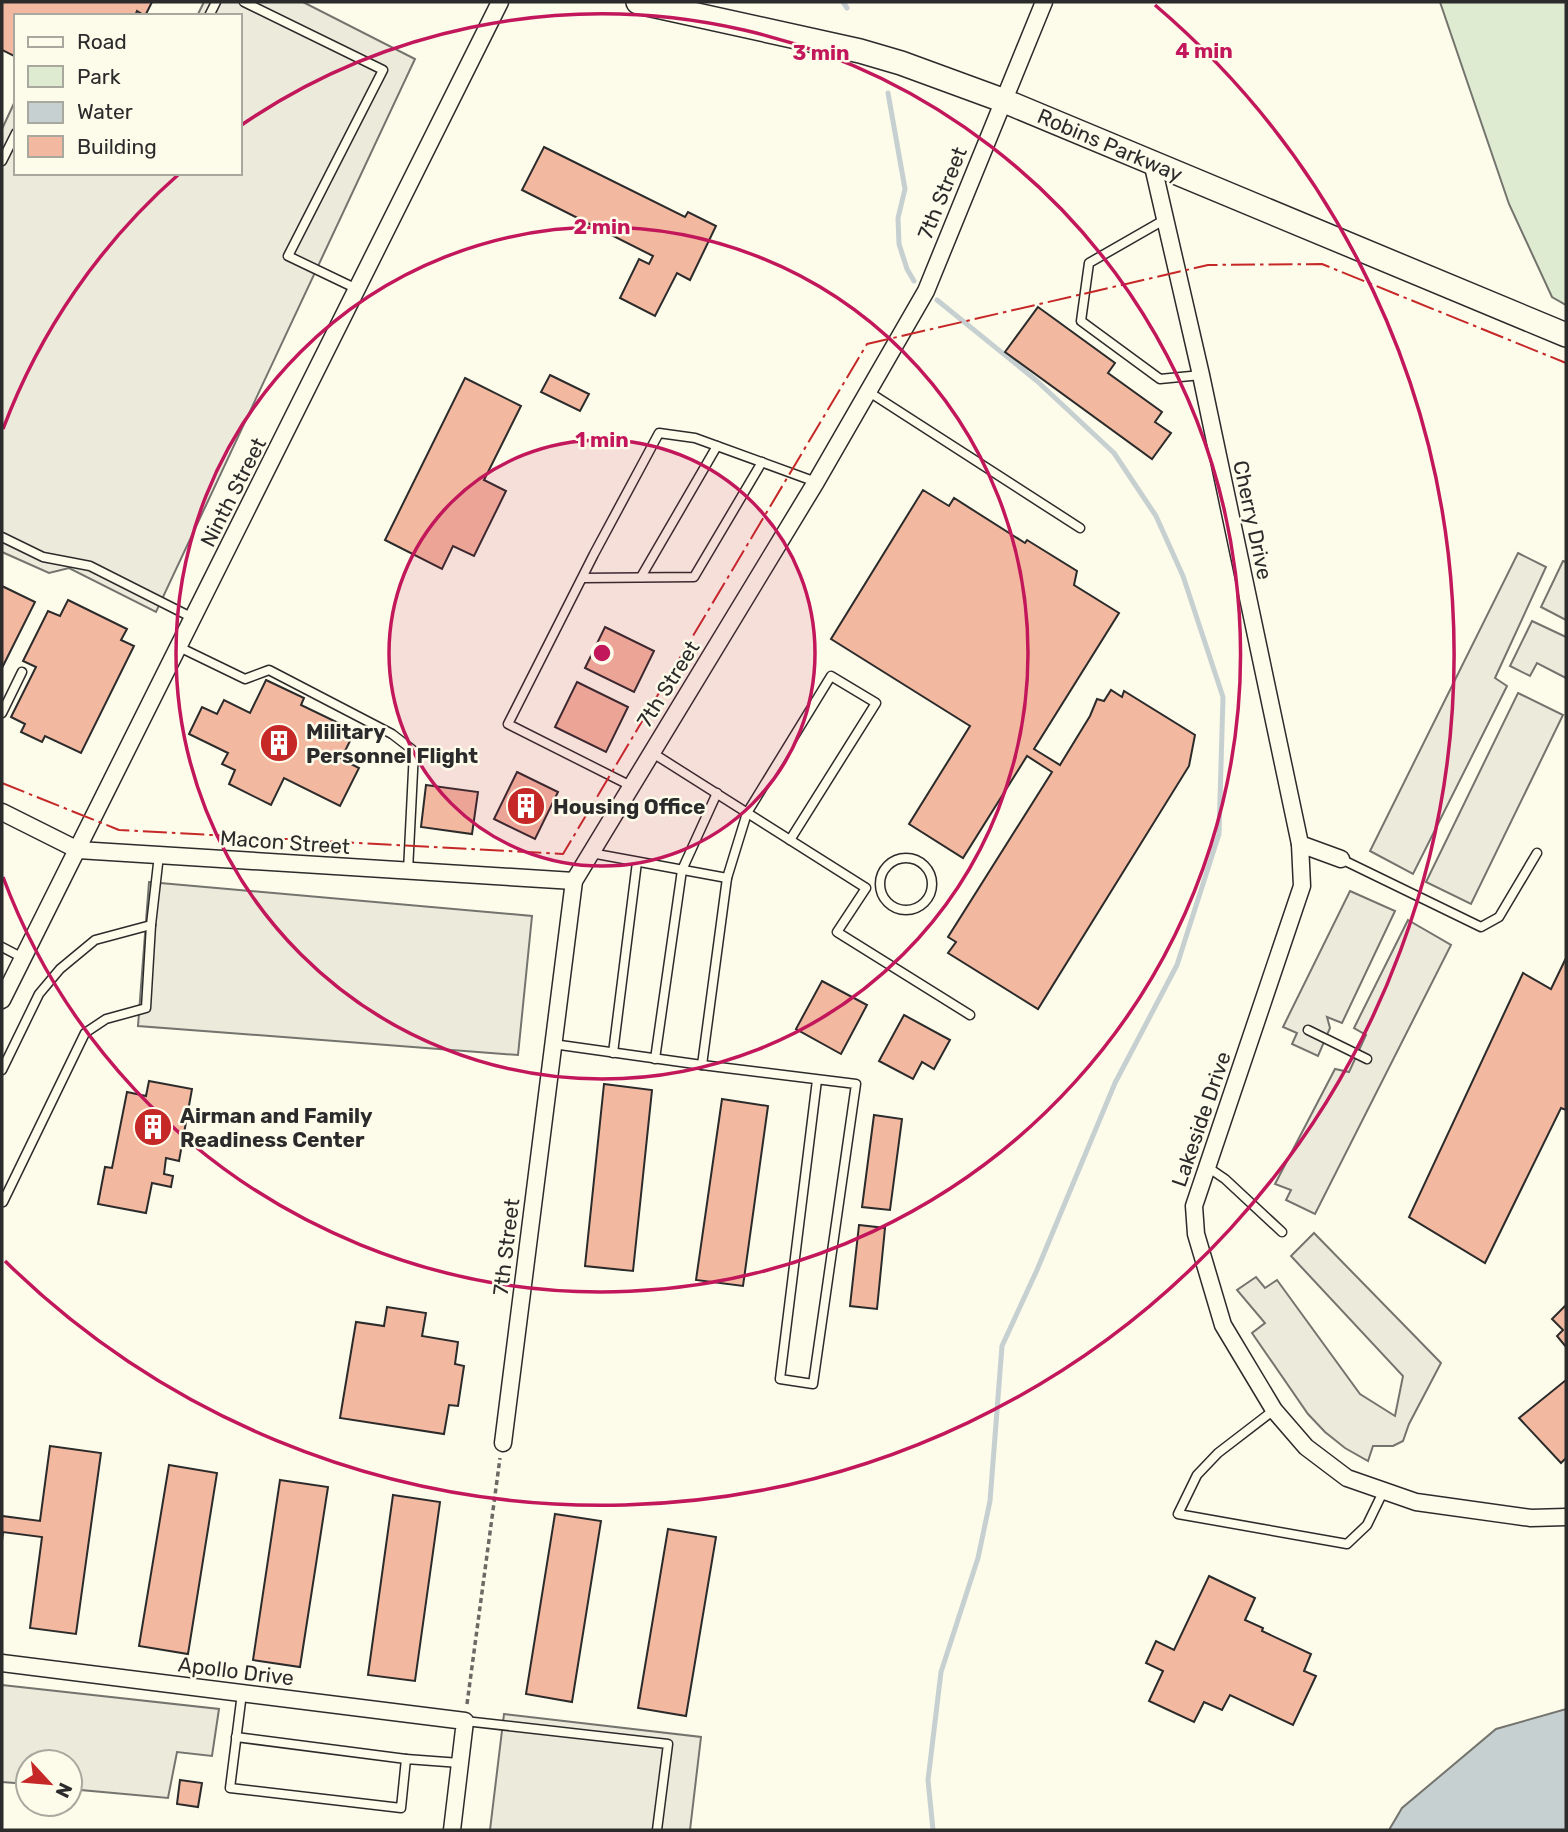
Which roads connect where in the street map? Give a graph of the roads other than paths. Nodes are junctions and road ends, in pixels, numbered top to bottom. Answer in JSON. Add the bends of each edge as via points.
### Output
{"nodes":[{"id":1,"x":244,"y":2,"type":"edge"},
{"id":2,"x":500,"y":2,"type":"edge"},
{"id":3,"x":638,"y":2,"type":"edge"},
{"id":4,"x":1044,"y":2,"type":"edge"},
{"id":5,"x":1002,"y":100,"type":"junction"},
{"id":6,"x":14,"y":137,"type":"edge"},
{"id":7,"x":2,"y":161,"type":"edge"},
{"id":8,"x":1152,"y":162,"type":"junction"},
{"id":9,"x":1164,"y":220,"type":"junction"},
{"id":10,"x":357,"y":289,"type":"junction"},
{"id":11,"x":1566,"y":335,"type":"edge"},
{"id":12,"x":1201,"y":375,"type":"junction"},
{"id":13,"x":869,"y":392,"type":"junction"},
{"id":14,"x":717,"y":446,"type":"junction"},
{"id":15,"x":762,"y":462,"type":"junction"},
{"id":16,"x":816,"y":482,"type":"junction"},
{"id":17,"x":1080,"y":528,"type":"dead end"},
{"id":18,"x":2,"y":537,"type":"edge"},
{"id":19,"x":640,"y":577,"type":"junction"},
{"id":20,"x":583,"y":578,"type":"junction"},
{"id":21,"x":193,"y":618,"type":"junction"},
{"id":22,"x":179,"y":647,"type":"junction"},
{"id":23,"x":22,"y":672,"type":"dead end"},
{"id":24,"x":2,"y":713,"type":"edge"},
{"id":25,"x":651,"y":752,"type":"junction"},
{"id":26,"x":631,"y":786,"type":"junction"},
{"id":27,"x":717,"y":793,"type":"junction"},
{"id":28,"x":2,"y":813,"type":"edge"},
{"id":29,"x":747,"y":813,"type":"junction"},
{"id":30,"x":790,"y":840,"type":"junction"},
{"id":31,"x":1300,"y":845,"type":"junction"},
{"id":32,"x":78,"y":850,"type":"junction"},
{"id":33,"x":591,"y":853,"type":"junction"},
{"id":34,"x":1537,"y":853,"type":"dead end"},
{"id":35,"x":159,"y":855,"type":"junction"},
{"id":36,"x":1341,"y":859,"type":"joint"},
{"id":37,"x":637,"y":862,"type":"junction"},
{"id":38,"x":682,"y":870,"type":"junction"},
{"id":39,"x":408,"y":871,"type":"junction"},
{"id":40,"x":727,"y":878,"type":"junction"},
{"id":41,"x":574,"y":881,"type":"junction"},
{"id":42,"x":881,"y":886,"type":"junction"},
{"id":43,"x":866,"y":888,"type":"junction"},
{"id":44,"x":151,"y":925,"type":"junction"},
{"id":45,"x":2,"y":947,"type":"edge"},
{"id":46,"x":23,"y":958,"type":"junction"},
{"id":47,"x":2,"y":1000,"type":"edge"},
{"id":48,"x":970,"y":1015,"type":"dead end"},
{"id":49,"x":1308,"y":1030,"type":"dead end"},
{"id":50,"x":553,"y":1044,"type":"junction"},
{"id":51,"x":613,"y":1053,"type":"junction"},
{"id":52,"x":655,"y":1059,"type":"junction"},
{"id":53,"x":1367,"y":1059,"type":"dead end"},
{"id":54,"x":702,"y":1065,"type":"junction"},
{"id":55,"x":2,"y":1070,"type":"edge"},
{"id":56,"x":817,"y":1080,"type":"junction"},
{"id":57,"x":1206,"y":1166,"type":"junction"},
{"id":58,"x":3,"y":1202,"type":"edge"},
{"id":59,"x":1282,"y":1232,"type":"dead end"},
{"id":60,"x":1275,"y":1410,"type":"junction"},
{"id":61,"x":503,"y":1443,"type":"road end"},
{"id":62,"x":1383,"y":1492,"type":"junction"},
{"id":63,"x":1566,"y":1517,"type":"edge"},
{"id":64,"x":2,"y":1663,"type":"edge"},
{"id":65,"x":242,"y":1693,"type":"junction"},
{"id":66,"x":465,"y":1721,"type":"junction"},
{"id":67,"x":236,"y":1737,"type":"junction"},
{"id":68,"x":406,"y":1759,"type":"junction"},
{"id":69,"x":460,"y":1763,"type":"junction"},
{"id":70,"x":452,"y":1830,"type":"edge"},
{"id":71,"x":657,"y":1830,"type":"edge"}],
"edges":[{"from":1,"to":10,"type":"lane","via":[[383,70],[288,256]]},
{"from":2,"to":10,"type":"street","name":"Ninth Street"},
{"from":3,"to":5,"type":"street","name":"Robins Parkway","via":[[860,51]]},
{"from":4,"to":5,"type":"street","name":"7th Street"},
{"from":5,"to":8,"type":"street","name":"Robins Parkway"},
{"from":5,"to":13,"type":"street","name":"7th Street","via":[[926,290]]},
{"from":6,"to":7,"type":"lane"},
{"from":8,"to":9,"type":"street","name":"Cherry Drive"},
{"from":8,"to":11,"type":"street","name":"Robins Parkway"},
{"from":9,"to":12,"type":"street","name":"Cherry Drive"},
{"from":9,"to":12,"type":"lane","via":[[1089,263],[1081,321],[1160,379]]},
{"from":10,"to":21,"type":"street","name":"Ninth Street"},
{"from":12,"to":31,"type":"street","name":"Cherry Drive"},
{"from":13,"to":16,"type":"street","name":"7th Street"},
{"from":13,"to":17,"type":"lane"},
{"from":14,"to":15,"type":"lane"},
{"from":14,"to":19,"type":"lane"},
{"from":14,"to":20,"type":"lane","via":[[659,433]]},
{"from":15,"to":16,"type":"lane"},
{"from":15,"to":19,"type":"lane","via":[[694,577]]},
{"from":16,"to":25,"type":"street","name":"7th Street"},
{"from":18,"to":21,"type":"lane","via":[[43,557],[90,566]]},
{"from":19,"to":20,"type":"lane"},
{"from":20,"to":26,"type":"lane","via":[[508,724]]},
{"from":21,"to":22,"type":"street","name":"Ninth Street"},
{"from":22,"to":32,"type":"street","name":"Ninth Street"},
{"from":22,"to":39,"type":"lane","via":[[245,679],[269,670],[392,734],[414,751]]},
{"from":23,"to":24,"type":"lane"},
{"from":25,"to":26,"type":"street","name":"7th Street"},
{"from":25,"to":27,"type":"lane"},
{"from":26,"to":33,"type":"street","name":"7th Street"},
{"from":27,"to":29,"type":"lane"},
{"from":27,"to":38,"type":"lane"},
{"from":28,"to":32,"type":"street","name":"Macon Street"},
{"from":29,"to":30,"type":"lane"},
{"from":29,"to":30,"type":"lane","via":[[831,676],[876,704]]},
{"from":29,"to":40,"type":"lane"},
{"from":30,"to":43,"type":"lane"},
{"from":31,"to":36,"type":"street"},
{"from":31,"to":57,"type":"street","name":"Lakeside Drive","via":[[1302,886]]},
{"from":32,"to":35,"type":"street","name":"Macon Street"},
{"from":32,"to":46,"type":"street","name":"Ninth Street"},
{"from":33,"to":37,"type":"lane"},
{"from":33,"to":41,"type":"street","name":"7th Street"},
{"from":34,"to":36,"type":"lane","via":[[1499,917],[1481,927]]},
{"from":35,"to":39,"type":"street","name":"Macon Street"},
{"from":35,"to":44,"type":"lane"},
{"from":37,"to":38,"type":"lane"},
{"from":37,"to":51,"type":"lane"},
{"from":38,"to":40,"type":"lane"},
{"from":38,"to":52,"type":"lane"},
{"from":39,"to":41,"type":"street","name":"Macon Street"},
{"from":40,"to":54,"type":"lane"},
{"from":41,"to":50,"type":"street","name":"7th Street"},
{"from":42,"to":42,"type":"lane","via":[[891,863],[907,858],[923,864],[932,887],[918,907],[902,909],[887,901]]},
{"from":42,"to":43,"type":"lane"},
{"from":43,"to":48,"type":"lane","via":[[837,932]]},
{"from":44,"to":55,"type":"lane","via":[[95,940],[60,969],[39,994]]},
{"from":44,"to":58,"type":"lane","via":[[146,1008],[106,1019],[85,1033]]},
{"from":45,"to":46,"type":"lane"},
{"from":46,"to":47,"type":"street","name":"Ninth Street"},
{"from":49,"to":53,"type":"lane"},
{"from":50,"to":51,"type":"lane"},
{"from":50,"to":61,"type":"street","name":"7th Street"},
{"from":51,"to":52,"type":"lane"},
{"from":52,"to":54,"type":"lane"},
{"from":54,"to":56,"type":"lane"},
{"from":56,"to":56,"type":"lane","via":[[856,1084],[813,1384],[780,1379]]},
{"from":57,"to":59,"type":"lane"},
{"from":57,"to":60,"type":"street","name":"Lakeside Drive","via":[[1194,1206],[1196,1234],[1223,1325]]},
{"from":60,"to":62,"type":"street","name":"Lakeside Drive","via":[[1316,1455],[1347,1478]]},
{"from":60,"to":62,"type":"lane","via":[[1218,1453],[1198,1475],[1178,1514],[1347,1544],[1367,1525]]},
{"from":62,"to":63,"type":"street","name":"Lakeside Drive","via":[[1449,1508],[1531,1518]]},
{"from":64,"to":65,"type":"street","name":"Apollo Drive"},
{"from":65,"to":66,"type":"street","name":"Apollo Drive"},
{"from":65,"to":67,"type":"lane"},
{"from":66,"to":69,"type":"street"},
{"from":66,"to":71,"type":"lane","via":[[668,1744]]},
{"from":67,"to":68,"type":"lane"},
{"from":67,"to":68,"type":"lane","via":[[230,1788],[263,1794],[401,1808]]},
{"from":68,"to":69,"type":"lane"},
{"from":69,"to":70,"type":"street"}]}
